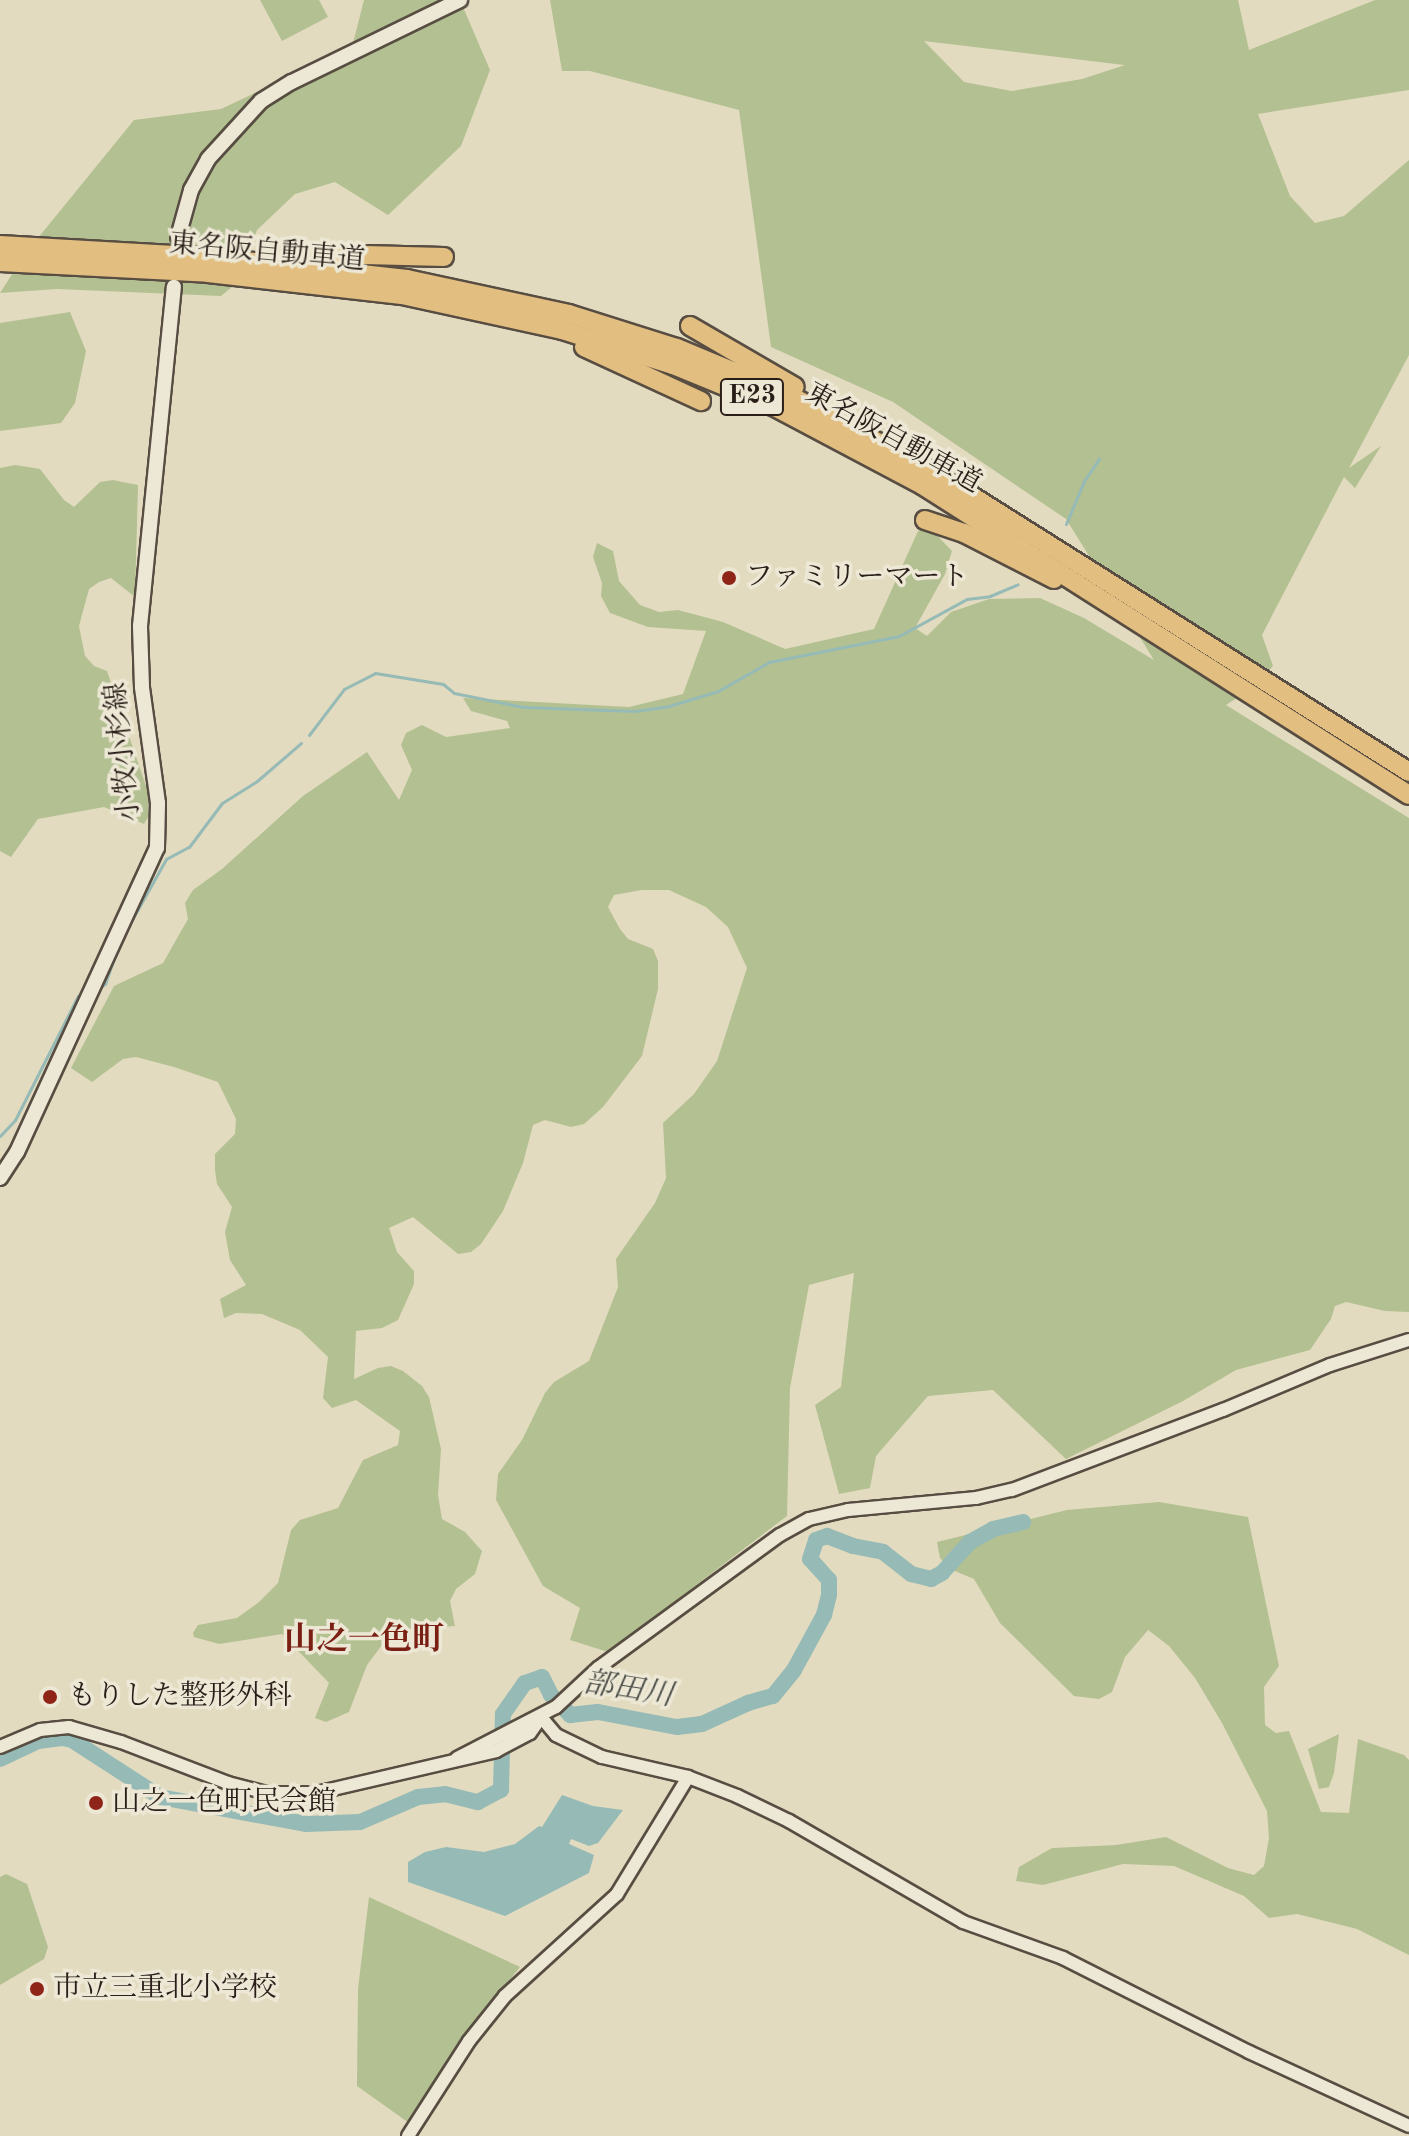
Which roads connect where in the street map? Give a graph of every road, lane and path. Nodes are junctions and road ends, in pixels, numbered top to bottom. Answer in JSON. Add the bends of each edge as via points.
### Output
{"nodes":[{"id":1,"x":460,"y":0,"type":"edge"},
{"id":2,"x":178,"y":237,"type":"dead end"},
{"id":3,"x":0,"y":245,"type":"edge"},
{"id":4,"x":130,"y":251,"type":"junction"},
{"id":5,"x":444,"y":257,"type":"dead end"},
{"id":6,"x":0,"y":262,"type":"edge"},
{"id":7,"x":174,"y":287,"type":"dead end"},
{"id":8,"x":453,"y":305,"type":"junction"},
{"id":9,"x":690,"y":326,"type":"dead end"},
{"id":10,"x":701,"y":401,"type":"dead end"},
{"id":11,"x":932,"y":471,"type":"junction"},
{"id":12,"x":925,"y":520,"type":"dead end"},
{"id":13,"x":1169,"y":642,"type":"junction"},
{"id":14,"x":1409,"y":772,"type":"edge"},
{"id":15,"x":1409,"y":795,"type":"edge"},
{"id":16,"x":0,"y":1178,"type":"edge"},
{"id":17,"x":1409,"y":1340,"type":"edge"},
{"id":18,"x":541,"y":1717,"type":"junction"},
{"id":19,"x":494,"y":1746,"type":"junction"},
{"id":20,"x":0,"y":1747,"type":"edge"},
{"id":21,"x":688,"y":1777,"type":"junction"},
{"id":22,"x":1409,"y":2126,"type":"edge"},
{"id":23,"x":408,"y":2136,"type":"edge"}],
"edges":[{"from":1,"to":2,"type":"main road","via":[[261,101],[208,159],[191,190]]},
{"from":3,"to":4,"type":"highway","name":"東名阪自動車道","number":"E23"},
{"from":4,"to":5,"type":"highway"},
{"from":4,"to":11,"type":"highway","name":"東名阪自動車道","number":"E23","via":[[361,272],[569,314],[731,369]]},
{"from":6,"to":8,"type":"highway","name":"東名阪自動車道","number":"E23","via":[[275,279]]},
{"from":7,"to":16,"type":"main road","name":"小牧小杉線","via":[[140,626],[142,687],[160,828],[148,872]]},
{"from":8,"to":10,"type":"highway","via":[[592,349]]},
{"from":8,"to":13,"type":"highway","name":"東名阪自動車道","number":"E23","via":[[617,345],[773,406],[933,491]]},
{"from":9,"to":11,"type":"highway"},
{"from":11,"to":14,"type":"highway","name":"東名阪自動車道","number":"E23"},
{"from":12,"to":13,"type":"highway","via":[[995,547]]},
{"from":13,"to":15,"type":"highway","name":"東名阪自動車道","number":"E23"},
{"from":17,"to":18,"type":"street","via":[[1330,1365],[1012,1490],[809,1519],[598,1668]]},
{"from":18,"to":19,"type":"street"},
{"from":18,"to":19,"type":"street","via":[[530,1733]]},
{"from":18,"to":21,"type":"street","via":[[556,1735],[602,1757]]},
{"from":19,"to":20,"type":"street","via":[[340,1790],[287,1795],[228,1783],[69,1727],[40,1730]]},
{"from":21,"to":22,"type":"street","via":[[789,1821],[963,1922],[1063,1958]]},
{"from":21,"to":23,"type":"street","via":[[617,1894],[505,1996]]}]}
